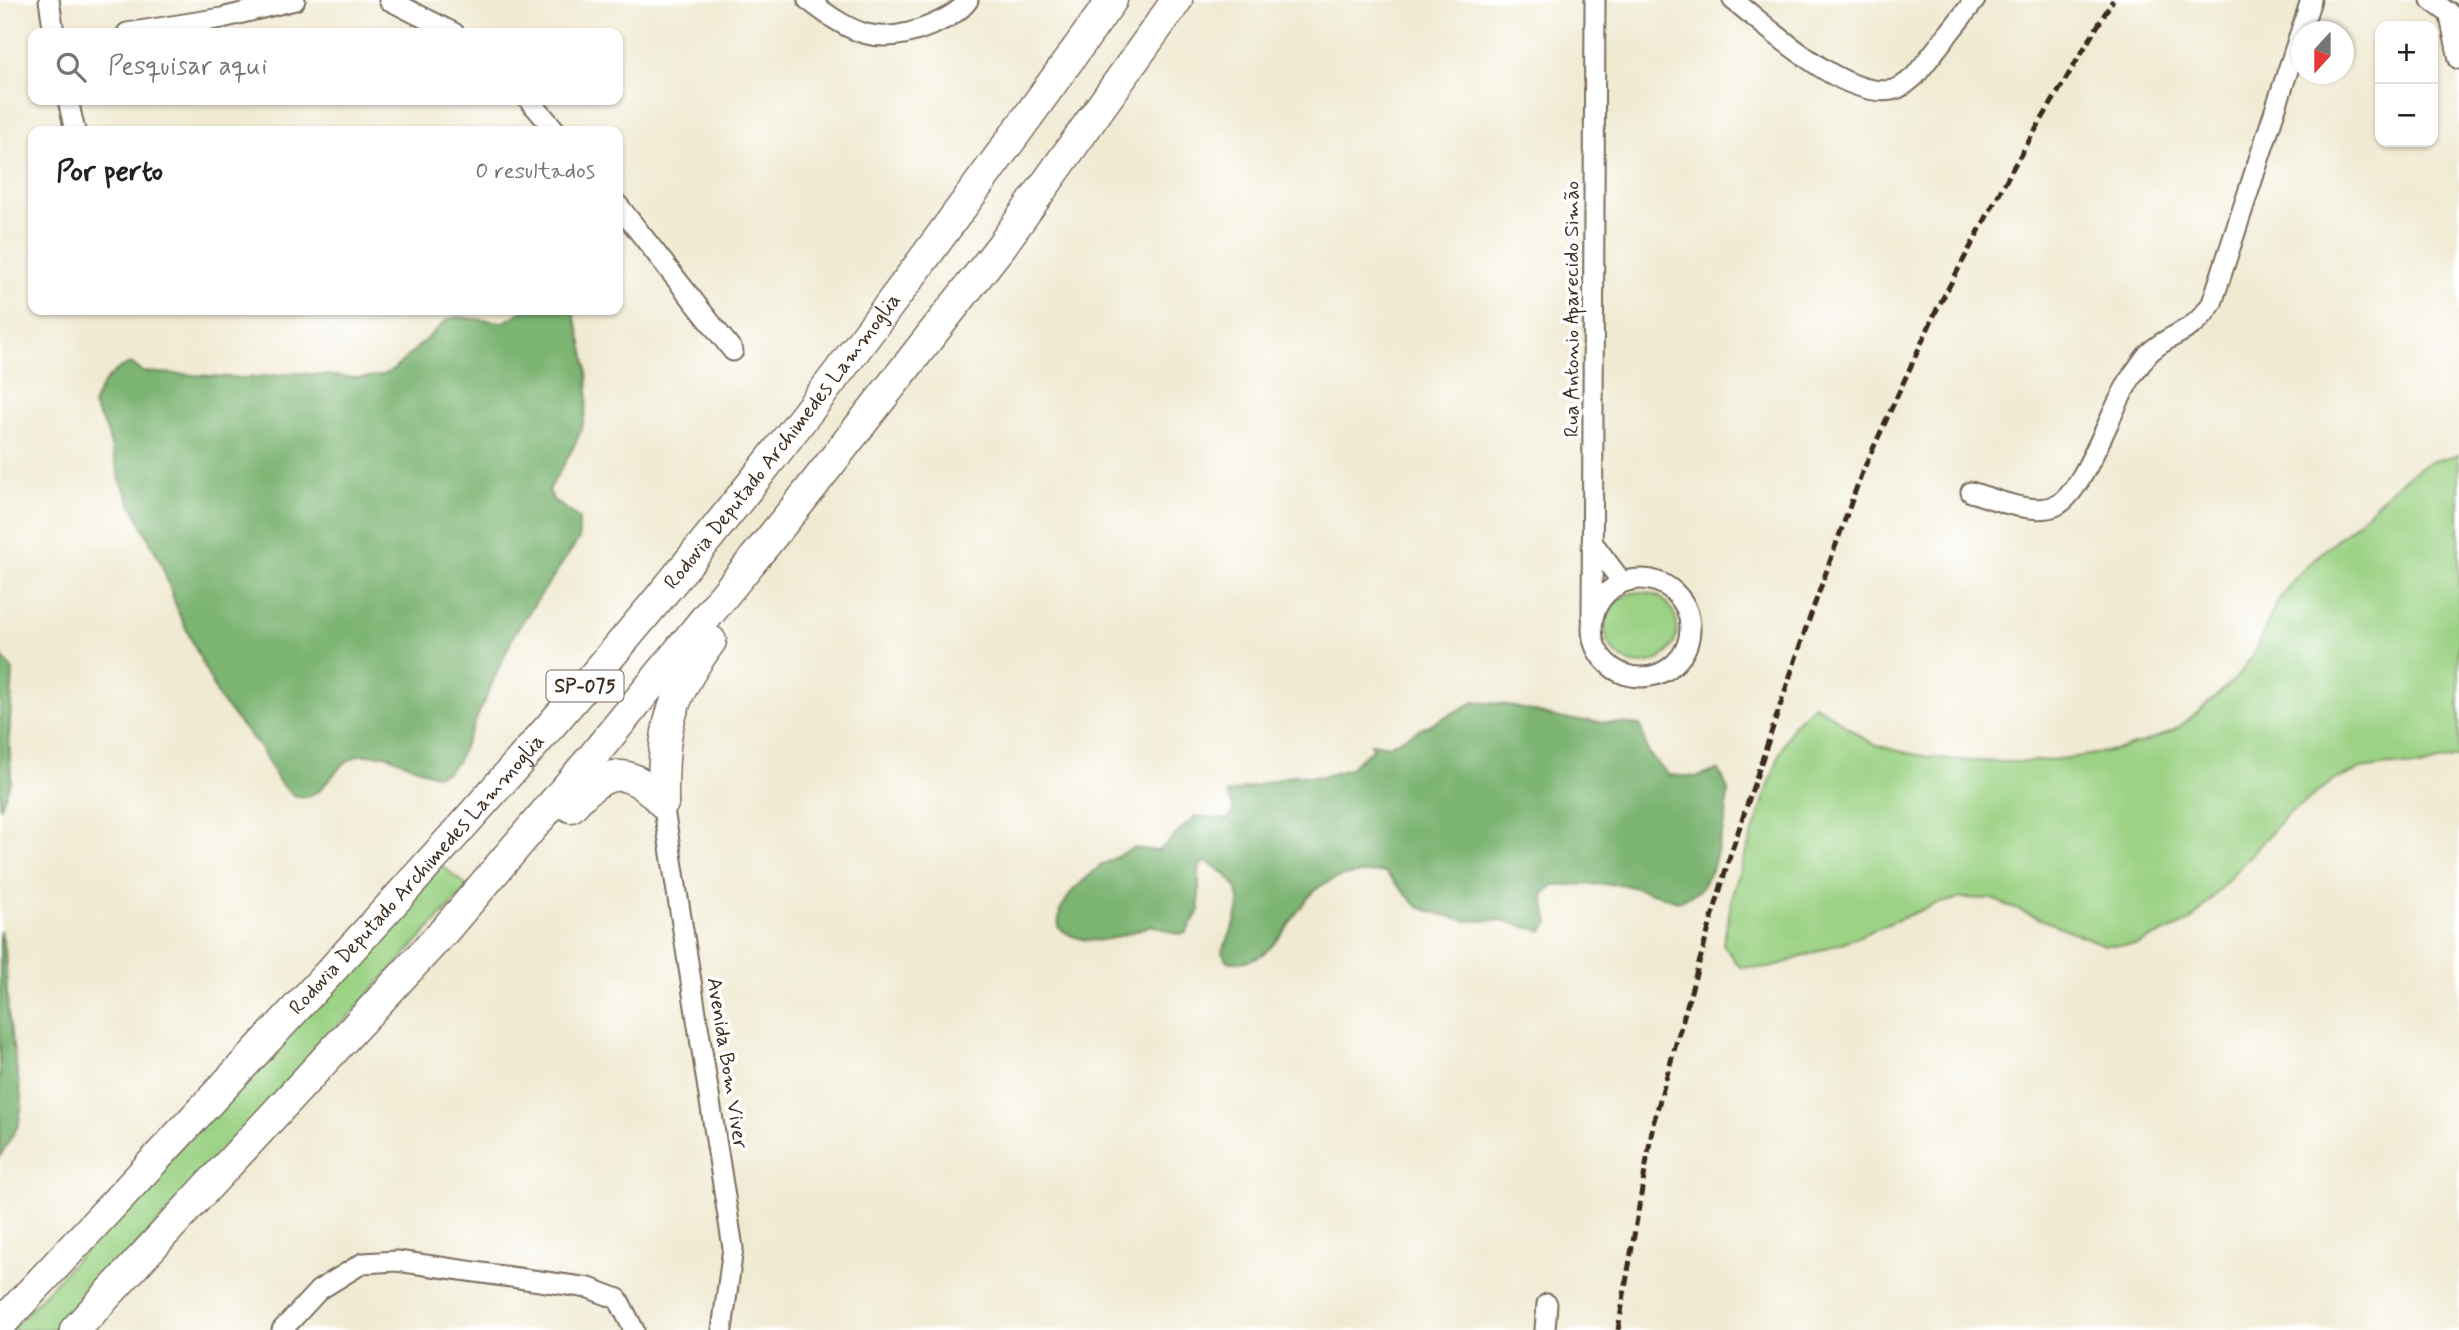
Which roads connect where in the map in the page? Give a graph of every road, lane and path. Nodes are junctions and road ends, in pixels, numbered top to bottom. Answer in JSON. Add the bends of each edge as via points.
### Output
{"nodes":[{"id":1,"x":49,"y":0,"type":"edge"},
{"id":2,"x":295,"y":0,"type":"edge"},
{"id":3,"x":389,"y":0,"type":"edge"},
{"id":4,"x":808,"y":0,"type":"edge"},
{"id":5,"x":968,"y":0,"type":"edge"},
{"id":6,"x":1112,"y":0,"type":"edge"},
{"id":7,"x":1177,"y":0,"type":"edge"},
{"id":8,"x":1595,"y":0,"type":"edge"},
{"id":9,"x":1733,"y":0,"type":"edge"},
{"id":10,"x":1975,"y":0,"type":"edge"},
{"id":11,"x":2311,"y":0,"type":"edge"},
{"id":12,"x":2431,"y":0,"type":"edge"},
{"id":13,"x":2454,"y":16,"type":"edge"},
{"id":14,"x":53,"y":28,"type":"edge"},
{"id":15,"x":159,"y":28,"type":"edge"},
{"id":16,"x":444,"y":28,"type":"edge"},
{"id":17,"x":2459,"y":59,"type":"edge"},
{"id":18,"x":69,"y":105,"type":"edge"},
{"id":19,"x":533,"y":105,"type":"edge"},
{"id":20,"x":74,"y":126,"type":"edge"},
{"id":21,"x":552,"y":126,"type":"edge"},
{"id":22,"x":623,"y":211,"type":"edge"},
{"id":23,"x":733,"y":351,"type":"dead end"},
{"id":24,"x":1971,"y":492,"type":"dead end"},
{"id":25,"x":800,"y":502,"type":"junction"},
{"id":26,"x":1594,"y":546,"type":"junction"},
{"id":27,"x":1622,"y":582,"type":"junction"},
{"id":28,"x":1592,"y":617,"type":"junction"},
{"id":29,"x":663,"y":803,"type":"junction"},
{"id":30,"x":446,"y":930,"type":"junction"},
{"id":31,"x":1548,"y":1304,"type":"dead end"},
{"id":32,"x":0,"y":1325,"type":"edge"},
{"id":33,"x":75,"y":1330,"type":"edge"},
{"id":34,"x":282,"y":1330,"type":"edge"},
{"id":35,"x":634,"y":1330,"type":"edge"},
{"id":36,"x":722,"y":1330,"type":"edge"},
{"id":37,"x":1545,"y":1330,"type":"edge"}],
"edges":[{"from":1,"to":14,"type":"street"},
{"from":2,"to":15,"type":"street"},
{"from":3,"to":16,"type":"street"},
{"from":4,"to":5,"type":"street","via":[[838,23],[873,38],[908,35],[941,21]]},
{"from":6,"to":32,"type":"highway","name":"Rodovia Deputado Archimedes Lammoglia","number":"SP-075","via":[[903,288],[656,601],[451,837]]},
{"from":7,"to":25,"type":"highway","number":"SP-075","via":[[1002,245]]},
{"from":8,"to":26,"type":"street","name":"Rua Antonio Aparecido Simão"},
{"from":9,"to":10,"type":"street","via":[[1829,72],[1851,85],[1883,90],[1903,87],[1915,76]]},
{"from":11,"to":24,"type":"street","via":[[2212,303],[2200,321],[2151,352],[2138,368],[2102,440],[2069,494],[2056,506],[2040,508]]},
{"from":12,"to":13,"type":"street"},
{"from":13,"to":17,"type":"street"},
{"from":18,"to":20,"type":"street"},
{"from":19,"to":21,"type":"street"},
{"from":22,"to":23,"type":"street"},
{"from":25,"to":29,"type":"highway","via":[[764,565],[676,695],[663,757]]},
{"from":25,"to":30,"type":"highway","number":"SP-075"},
{"from":26,"to":27,"type":"street"},
{"from":26,"to":28,"type":"street","name":"Rua Antonio Aparecido Simão"},
{"from":27,"to":28,"type":"street","via":[[1608,590]]},
{"from":27,"to":28,"type":"street","name":"Rua Antonio Aparecido Simão","via":[[1655,581],[1682,601],[1690,633],[1676,663],[1647,678],[1616,671],[1595,648]]},
{"from":29,"to":30,"type":"highway","via":[[643,783],[626,775],[608,775],[595,782],[485,900]]},
{"from":29,"to":36,"type":"street","name":"Avenida Bom Viver","via":[[733,1248]]},
{"from":30,"to":33,"type":"highway","number":"SP-075"},
{"from":31,"to":37,"type":"street"},
{"from":34,"to":35,"type":"street","via":[[319,1290],[363,1263],[397,1261],[589,1288],[618,1299]]}]}
